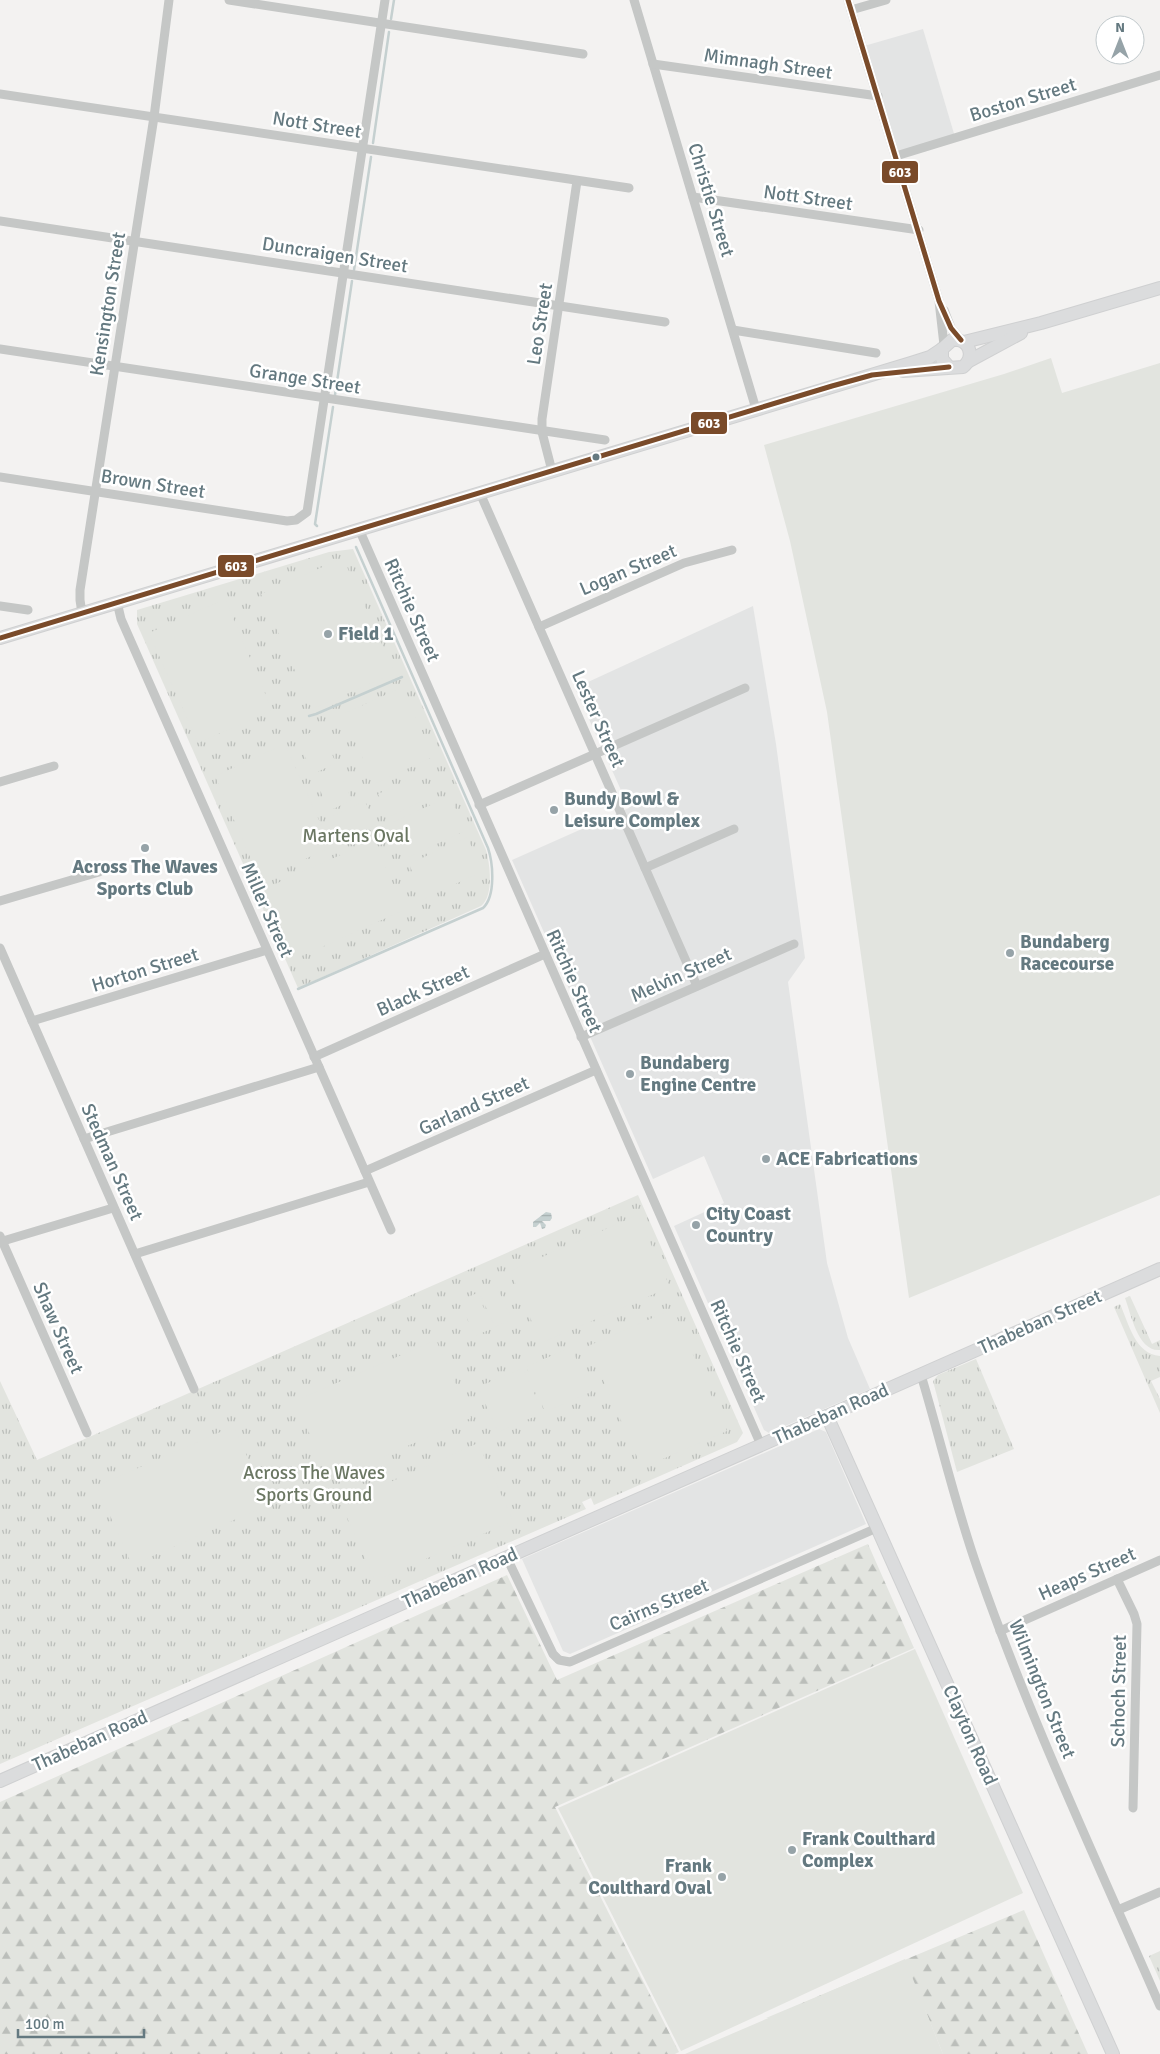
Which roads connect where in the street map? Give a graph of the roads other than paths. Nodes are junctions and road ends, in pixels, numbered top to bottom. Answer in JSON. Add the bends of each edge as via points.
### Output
{"nodes":[{"id":1,"x":169,"y":0,"type":"edge"},
{"id":2,"x":229,"y":0,"type":"edge"},
{"id":3,"x":385,"y":0,"type":"edge"},
{"id":4,"x":634,"y":0,"type":"edge"},
{"id":5,"x":848,"y":0,"type":"edge"},
{"id":6,"x":886,"y":0,"type":"edge"},
{"id":7,"x":851,"y":10,"type":"junction"},
{"id":8,"x":382,"y":23,"type":"junction"},
{"id":9,"x":583,"y":54,"type":"dead end"},
{"id":10,"x":653,"y":64,"type":"junction"},
{"id":11,"x":1160,"y":75,"type":"edge"},
{"id":12,"x":0,"y":94,"type":"edge"},
{"id":13,"x":878,"y":96,"type":"junction"},
{"id":14,"x":154,"y":117,"type":"junction"},
{"id":15,"x":364,"y":148,"type":"junction"},
{"id":16,"x":896,"y":156,"type":"junction"},
{"id":17,"x":577,"y":180,"type":"junction"},
{"id":18,"x":629,"y":188,"type":"dead end"},
{"id":19,"x":693,"y":197,"type":"junction"},
{"id":20,"x":0,"y":221,"type":"edge"},
{"id":21,"x":919,"y":230,"type":"junction"},
{"id":22,"x":134,"y":241,"type":"junction"},
{"id":23,"x":345,"y":273,"type":"junction"},
{"id":24,"x":1160,"y":288,"type":"edge"},
{"id":25,"x":939,"y":301,"type":"junction"},
{"id":26,"x":560,"y":306,"type":"junction"},
{"id":27,"x":664,"y":322,"type":"dead end"},
{"id":28,"x":1041,"y":323,"type":"junction"},
{"id":29,"x":733,"y":330,"type":"junction"},
{"id":30,"x":962,"y":341,"type":"junction"},
{"id":31,"x":943,"y":347,"type":"junction"},
{"id":32,"x":0,"y":349,"type":"edge"},
{"id":33,"x":876,"y":353,"type":"dead end"},
{"id":34,"x":969,"y":361,"type":"junction"},
{"id":35,"x":115,"y":367,"type":"junction"},
{"id":36,"x":949,"y":367,"type":"junction"},
{"id":37,"x":872,"y":375,"type":"junction"},
{"id":38,"x":326,"y":398,"type":"junction"},
{"id":39,"x":756,"y":409,"type":"junction"},
{"id":40,"x":542,"y":432,"type":"junction"},
{"id":41,"x":604,"y":440,"type":"dead end"},
{"id":42,"x":552,"y":471,"type":"junction"},
{"id":43,"x":0,"y":477,"type":"edge"},
{"id":44,"x":95,"y":492,"type":"junction"},
{"id":45,"x":480,"y":493,"type":"junction"},
{"id":46,"x":359,"y":529,"type":"junction"},
{"id":47,"x":732,"y":550,"type":"dead end"},
{"id":48,"x":117,"y":602,"type":"junction"},
{"id":49,"x":0,"y":606,"type":"edge"},
{"id":50,"x":28,"y":610,"type":"dead end"},
{"id":51,"x":82,"y":613,"type":"junction"},
{"id":52,"x":539,"y":627,"type":"junction"},
{"id":53,"x":0,"y":638,"type":"edge"},
{"id":54,"x":745,"y":688,"type":"dead end"},
{"id":55,"x":596,"y":754,"type":"junction"},
{"id":56,"x":54,"y":766,"type":"dead end"},
{"id":57,"x":0,"y":782,"type":"edge"},
{"id":58,"x":479,"y":805,"type":"junction"},
{"id":59,"x":734,"y":829,"type":"dead end"},
{"id":60,"x":645,"y":868,"type":"junction"},
{"id":61,"x":99,"y":872,"type":"dead end"},
{"id":62,"x":0,"y":901,"type":"edge"},
{"id":63,"x":794,"y":944,"type":"dead end"},
{"id":64,"x":0,"y":948,"type":"edge"},
{"id":65,"x":267,"y":950,"type":"junction"},
{"id":66,"x":545,"y":954,"type":"junction"},
{"id":67,"x":697,"y":986,"type":"junction"},
{"id":68,"x":32,"y":1021,"type":"junction"},
{"id":69,"x":581,"y":1037,"type":"junction"},
{"id":70,"x":314,"y":1057,"type":"junction"},
{"id":71,"x":318,"y":1066,"type":"junction"},
{"id":72,"x":596,"y":1070,"type":"junction"},
{"id":73,"x":84,"y":1139,"type":"junction"},
{"id":74,"x":364,"y":1171,"type":"junction"},
{"id":75,"x":369,"y":1182,"type":"junction"},
{"id":76,"x":113,"y":1208,"type":"junction"},
{"id":77,"x":391,"y":1230,"type":"dead end"},
{"id":78,"x":1,"y":1238,"type":"edge"},
{"id":79,"x":134,"y":1254,"type":"junction"},
{"id":80,"x":1160,"y":1269,"type":"edge"},
{"id":81,"x":921,"y":1375,"type":"junction"},
{"id":82,"x":194,"y":1389,"type":"dead end"},
{"id":83,"x":827,"y":1416,"type":"junction"},
{"id":84,"x":87,"y":1434,"type":"dead end"},
{"id":85,"x":761,"y":1445,"type":"junction"},
{"id":86,"x":878,"y":1528,"type":"junction"},
{"id":87,"x":507,"y":1558,"type":"junction"},
{"id":88,"x":1160,"y":1560,"type":"edge"},
{"id":89,"x":1117,"y":1579,"type":"junction"},
{"id":90,"x":1000,"y":1631,"type":"junction"},
{"id":91,"x":0,"y":1781,"type":"edge"},
{"id":92,"x":1133,"y":1808,"type":"dead end"},
{"id":93,"x":1160,"y":1892,"type":"edge"},
{"id":94,"x":1118,"y":1910,"type":"junction"},
{"id":95,"x":1160,"y":2006,"type":"edge"},
{"id":96,"x":1113,"y":2054,"type":"edge"}],
"edges":[{"from":1,"to":14,"type":"street","name":"Kensington Street"},
{"from":2,"to":8,"type":"street"},
{"from":3,"to":8,"type":"street"},
{"from":4,"to":10,"type":"street","name":"Christie Street"},
{"from":5,"to":7,"type":"street"},
{"from":6,"to":7,"type":"street"},
{"from":7,"to":13,"type":"street"},
{"from":8,"to":9,"type":"street"},
{"from":8,"to":15,"type":"street"},
{"from":10,"to":13,"type":"street","name":"Mimnagh Street"},
{"from":10,"to":19,"type":"street","name":"Christie Street"},
{"from":11,"to":16,"type":"street","name":"Boston Street"},
{"from":12,"to":14,"type":"street","name":"Nott Street"},
{"from":13,"to":16,"type":"street"},
{"from":14,"to":15,"type":"street","name":"Nott Street"},
{"from":14,"to":22,"type":"street","name":"Kensington Street"},
{"from":15,"to":17,"type":"street","name":"Nott Street"},
{"from":15,"to":23,"type":"street"},
{"from":16,"to":21,"type":"street"},
{"from":17,"to":18,"type":"street","name":"Nott Street"},
{"from":17,"to":26,"type":"street","name":"Leo Street"},
{"from":19,"to":21,"type":"street","name":"Nott Street"},
{"from":19,"to":29,"type":"street","name":"Christie Street"},
{"from":20,"to":22,"type":"street","name":"Duncraigen Street"},
{"from":21,"to":25,"type":"street"},
{"from":22,"to":23,"type":"street","name":"Duncraigen Street"},
{"from":22,"to":35,"type":"street","name":"Kensington Street"},
{"from":23,"to":26,"type":"street","name":"Duncraigen Street"},
{"from":23,"to":38,"type":"street"},
{"from":24,"to":28,"type":"street"},
{"from":25,"to":30,"type":"street","via":[[951,328]]},
{"from":25,"to":31,"type":"street"},
{"from":26,"to":27,"type":"street","name":"Duncraigen Street"},
{"from":26,"to":40,"type":"street","name":"Leo Street"},
{"from":28,"to":30,"type":"street"},
{"from":28,"to":34,"type":"street"},
{"from":29,"to":33,"type":"street"},
{"from":29,"to":39,"type":"street","name":"Christie Street"},
{"from":30,"to":31,"type":"street","via":[[952,340]]},
{"from":30,"to":34,"type":"street","via":[[970,350]]},
{"from":31,"to":36,"type":"street","via":[[942,359]]},
{"from":31,"to":37,"type":"street","via":[[930,357]]},
{"from":32,"to":35,"type":"street","name":"Grange Street"},
{"from":34,"to":36,"type":"street","via":[[960,368]]},
{"from":35,"to":38,"type":"street","name":"Grange Street"},
{"from":35,"to":44,"type":"street","name":"Kensington Street"},
{"from":36,"to":37,"type":"street"},
{"from":37,"to":39,"type":"street"},
{"from":38,"to":40,"type":"street","name":"Grange Street"},
{"from":38,"to":44,"type":"street","name":"Brown Street","via":[[309,509],[301,518],[287,521]]},
{"from":39,"to":42,"type":"street"},
{"from":40,"to":41,"type":"street","name":"Grange Street"},
{"from":40,"to":42,"type":"street","name":"Leo Street"},
{"from":42,"to":45,"type":"street"},
{"from":43,"to":44,"type":"street","name":"Brown Street"},
{"from":44,"to":51,"type":"street","name":"Kensington Street","via":[[80,590]]},
{"from":45,"to":46,"type":"street"},
{"from":45,"to":52,"type":"street","name":"Lester Street"},
{"from":46,"to":48,"type":"street"},
{"from":46,"to":58,"type":"street","name":"Ritchie Street"},
{"from":47,"to":52,"type":"street","name":"Logan Street","via":[[684,563]]},
{"from":48,"to":51,"type":"street"},
{"from":48,"to":65,"type":"street","name":"Miller Street","via":[[125,627]]},
{"from":49,"to":50,"type":"street"},
{"from":51,"to":53,"type":"street"},
{"from":52,"to":55,"type":"street","name":"Lester Street"},
{"from":54,"to":55,"type":"street"},
{"from":55,"to":58,"type":"street"},
{"from":55,"to":60,"type":"street","name":"Lester Street"},
{"from":56,"to":57,"type":"street"},
{"from":58,"to":66,"type":"street","name":"Ritchie Street"},
{"from":59,"to":60,"type":"street"},
{"from":60,"to":67,"type":"street","name":"Lester Street"},
{"from":61,"to":62,"type":"street"},
{"from":63,"to":67,"type":"street","name":"Melvin Street"},
{"from":64,"to":68,"type":"street","name":"Stedman Street"},
{"from":65,"to":68,"type":"street","name":"Horton Street"},
{"from":65,"to":70,"type":"street","name":"Miller Street"},
{"from":66,"to":69,"type":"street","name":"Ritchie Street"},
{"from":66,"to":70,"type":"street","name":"Black Street"},
{"from":67,"to":69,"type":"street","name":"Melvin Street"},
{"from":68,"to":73,"type":"street","name":"Stedman Street"},
{"from":69,"to":72,"type":"street","name":"Ritchie Street"},
{"from":70,"to":71,"type":"street","name":"Miller Street"},
{"from":71,"to":73,"type":"street"},
{"from":71,"to":74,"type":"street","name":"Miller Street"},
{"from":72,"to":74,"type":"street","name":"Garland Street"},
{"from":72,"to":85,"type":"street","name":"Ritchie Street"},
{"from":73,"to":76,"type":"street","name":"Stedman Street"},
{"from":74,"to":75,"type":"street","name":"Miller Street"},
{"from":75,"to":77,"type":"street","name":"Miller Street"},
{"from":75,"to":79,"type":"street"},
{"from":76,"to":78,"type":"street"},
{"from":76,"to":79,"type":"street","name":"Stedman Street"},
{"from":78,"to":84,"type":"street","name":"Shaw Street"},
{"from":79,"to":82,"type":"street","name":"Stedman Street"},
{"from":80,"to":81,"type":"street","name":"Thabeban Street"},
{"from":81,"to":83,"type":"street","name":"Thabeban Road"},
{"from":81,"to":90,"type":"street","name":"Wilmington Street","via":[[976,1565]]},
{"from":83,"to":85,"type":"street","name":"Thabeban Road"},
{"from":83,"to":86,"type":"street","name":"Clayton Road"},
{"from":85,"to":87,"type":"street","name":"Thabeban Road"},
{"from":86,"to":87,"type":"street","name":"Cairns Street","via":[[570,1662],[559,1660],[553,1654]]},
{"from":86,"to":96,"type":"street","name":"Clayton Road"},
{"from":87,"to":91,"type":"street","name":"Thabeban Road"},
{"from":88,"to":89,"type":"street","name":"Heaps Street"},
{"from":89,"to":90,"type":"street","name":"Heaps Street"},
{"from":89,"to":92,"type":"street","name":"Schoch Street","via":[[1137,1624]]},
{"from":90,"to":94,"type":"street","name":"Wilmington Street"},
{"from":93,"to":94,"type":"street"},
{"from":94,"to":95,"type":"street","name":"Wilmington Street"}]}
